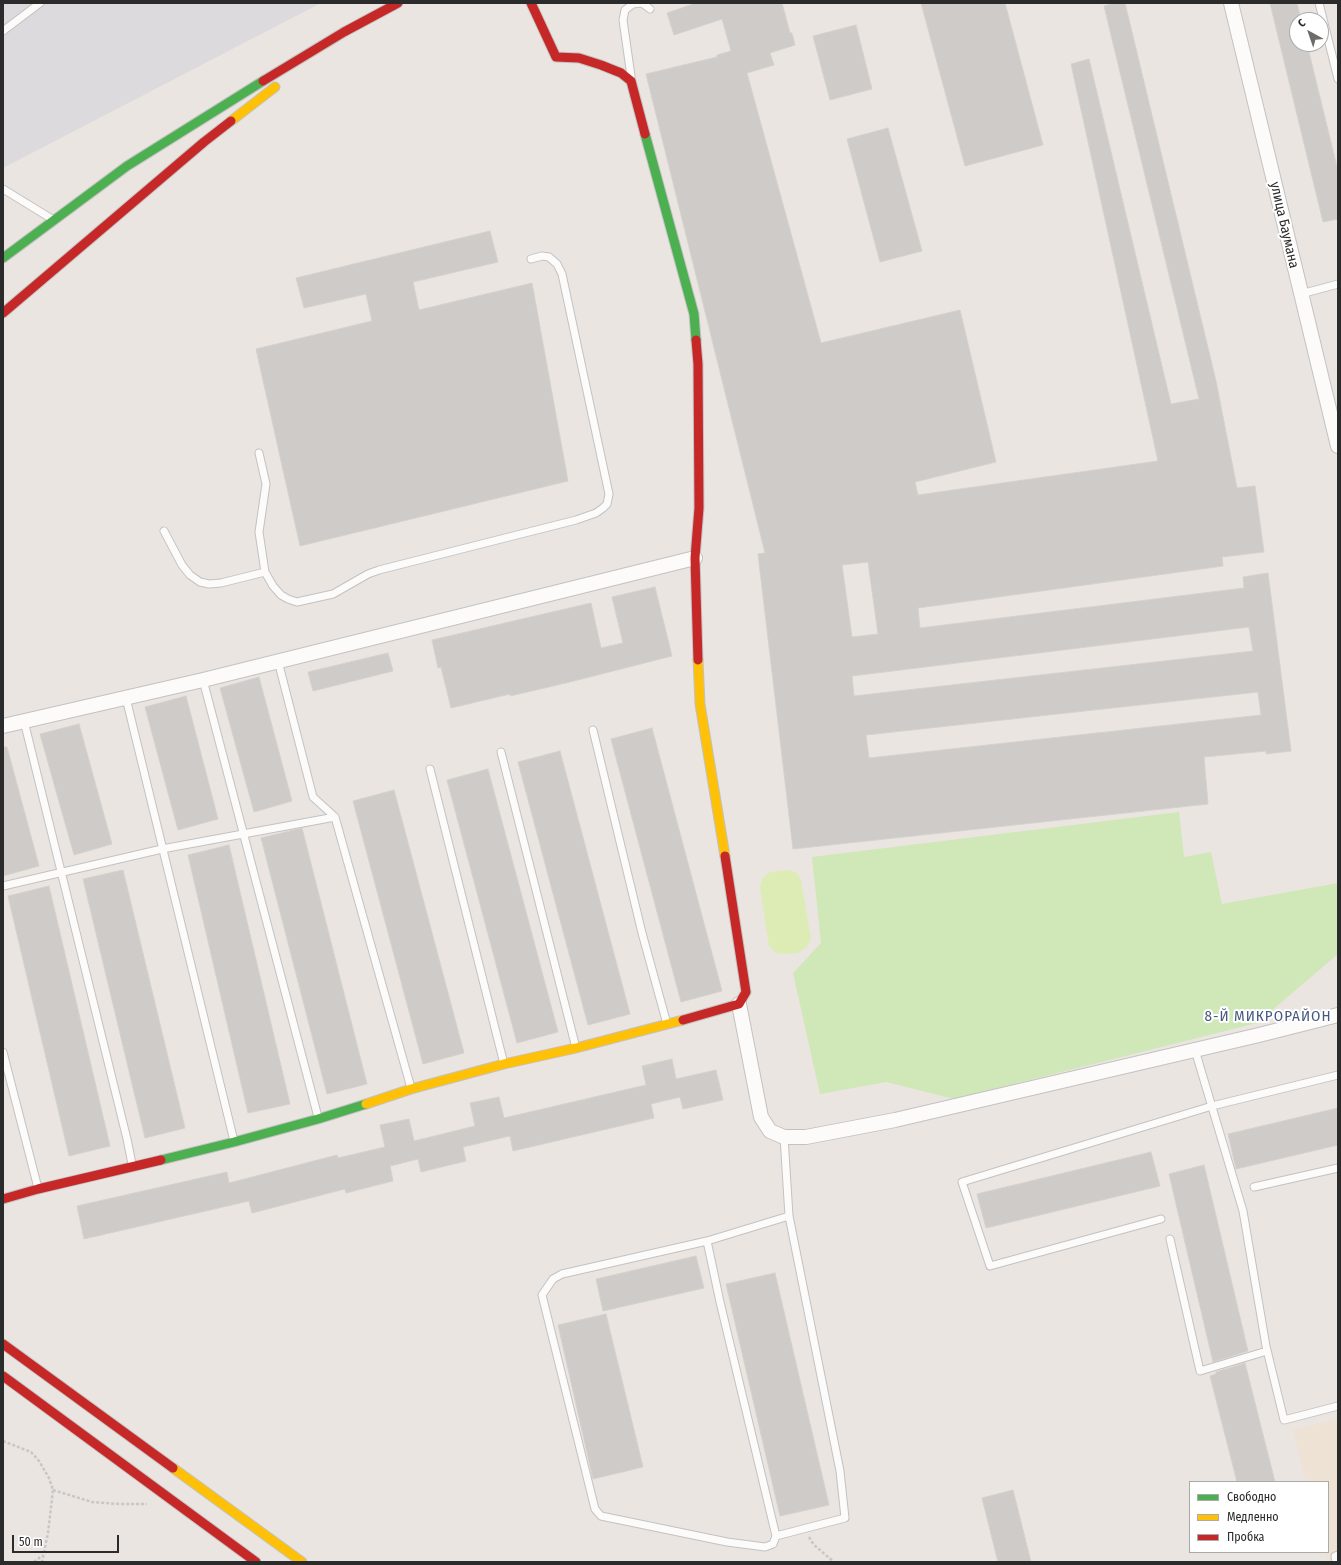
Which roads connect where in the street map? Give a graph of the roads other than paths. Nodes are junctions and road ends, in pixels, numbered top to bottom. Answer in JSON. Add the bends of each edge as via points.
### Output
{"nodes":[{"id":1,"x":40,"y":3,"type":"edge"},
{"id":2,"x":398,"y":3,"type":"edge"},
{"id":3,"x":531,"y":3,"type":"edge"},
{"id":4,"x":1232,"y":3,"type":"edge"},
{"id":5,"x":1319,"y":3,"type":"edge"},
{"id":6,"x":650,"y":9,"type":"dead end"},
{"id":7,"x":3,"y":31,"type":"edge"},
{"id":8,"x":344,"y":32,"type":"junction"},
{"id":9,"x":1338,"y":79,"type":"edge"},
{"id":10,"x":631,"y":81,"type":"junction"},
{"id":11,"x":3,"y":190,"type":"edge"},
{"id":12,"x":54,"y":220,"type":"junction"},
{"id":13,"x":3,"y":258,"type":"edge"},
{"id":14,"x":531,"y":259,"type":"dead end"},
{"id":15,"x":1338,"y":284,"type":"edge"},
{"id":16,"x":1300,"y":294,"type":"junction"},
{"id":17,"x":3,"y":313,"type":"edge"},
{"id":18,"x":1338,"y":446,"type":"edge"},
{"id":19,"x":259,"y":453,"type":"dead end"},
{"id":20,"x":164,"y":531,"type":"dead end"},
{"id":21,"x":695,"y":558,"type":"junction"},
{"id":22,"x":265,"y":572,"type":"junction"},
{"id":23,"x":278,"y":661,"type":"junction"},
{"id":24,"x":203,"y":680,"type":"junction"},
{"id":25,"x":126,"y":698,"type":"junction"},
{"id":26,"x":24,"y":721,"type":"junction"},
{"id":27,"x":3,"y":726,"type":"edge"},
{"id":28,"x":593,"y":730,"type":"dead end"},
{"id":29,"x":501,"y":752,"type":"dead end"},
{"id":30,"x":430,"y":769,"type":"dead end"},
{"id":31,"x":335,"y":817,"type":"junction"},
{"id":32,"x":244,"y":833,"type":"junction"},
{"id":33,"x":162,"y":849,"type":"junction"},
{"id":34,"x":61,"y":873,"type":"junction"},
{"id":35,"x":3,"y":886,"type":"edge"},
{"id":36,"x":739,"y":1004,"type":"junction"},
{"id":37,"x":1338,"y":1015,"type":"edge"},
{"id":38,"x":667,"y":1024,"type":"junction"},
{"id":39,"x":576,"y":1048,"type":"junction"},
{"id":40,"x":1195,"y":1050,"type":"junction"},
{"id":41,"x":3,"y":1052,"type":"edge"},
{"id":42,"x":504,"y":1064,"type":"junction"},
{"id":43,"x":1338,"y":1076,"type":"edge"},
{"id":44,"x":411,"y":1089,"type":"junction"},
{"id":45,"x":1212,"y":1106,"type":"junction"},
{"id":46,"x":318,"y":1119,"type":"junction"},
{"id":47,"x":784,"y":1137,"type":"junction"},
{"id":48,"x":234,"y":1142,"type":"junction"},
{"id":49,"x":132,"y":1166,"type":"junction"},
{"id":50,"x":1338,"y":1168,"type":"edge"},
{"id":51,"x":1254,"y":1187,"type":"dead end"},
{"id":52,"x":38,"y":1189,"type":"junction"},
{"id":53,"x":3,"y":1199,"type":"edge"},
{"id":54,"x":789,"y":1216,"type":"junction"},
{"id":55,"x":1161,"y":1219,"type":"dead end"},
{"id":56,"x":1170,"y":1239,"type":"dead end"},
{"id":57,"x":707,"y":1241,"type":"junction"},
{"id":58,"x":3,"y":1344,"type":"edge"},
{"id":59,"x":1267,"y":1352,"type":"junction"},
{"id":60,"x":3,"y":1376,"type":"edge"},
{"id":61,"x":1338,"y":1406,"type":"edge"},
{"id":62,"x":776,"y":1536,"type":"junction"},
{"id":63,"x":1338,"y":1555,"type":"edge"},
{"id":64,"x":256,"y":1562,"type":"edge"},
{"id":65,"x":302,"y":1562,"type":"edge"},
{"id":66,"x":1336,"y":1562,"type":"edge"}],
"edges":[{"from":1,"to":7,"type":"lane"},
{"from":2,"to":8,"type":"street"},
{"from":3,"to":10,"type":"street","via":[[556,57],[579,58],[621,73]]},
{"from":4,"to":16,"type":"street","name":"улица Баумана"},
{"from":5,"to":9,"type":"lane"},
{"from":6,"to":10,"type":"lane","via":[[642,3],[632,4],[625,10],[623,20]]},
{"from":8,"to":12,"type":"street","via":[[188,126],[127,166]]},
{"from":8,"to":17,"type":"street","via":[[204,142]]},
{"from":10,"to":21,"type":"street","via":[[694,314],[698,364],[699,500]]},
{"from":11,"to":12,"type":"lane"},
{"from":12,"to":13,"type":"street"},
{"from":14,"to":22,"type":"lane","via":[[549,257],[557,264],[562,274],[609,494],[606,504],[596,513],[576,520],[373,571],[334,594],[309,600],[297,602],[284,597],[273,586]]},
{"from":15,"to":16,"type":"lane"},
{"from":16,"to":18,"type":"street","name":"улица Баумана"},
{"from":19,"to":22,"type":"lane","via":[[266,484],[259,532]]},
{"from":20,"to":22,"type":"lane","via":[[182,565],[200,582],[221,583]]},
{"from":21,"to":23,"type":"street"},
{"from":21,"to":36,"type":"street","via":[[700,704],[746,992]]},
{"from":23,"to":24,"type":"street"},
{"from":23,"to":31,"type":"lane","via":[[313,797]]},
{"from":24,"to":25,"type":"street"},
{"from":24,"to":32,"type":"lane"},
{"from":25,"to":26,"type":"street"},
{"from":25,"to":33,"type":"lane"},
{"from":26,"to":27,"type":"street"},
{"from":26,"to":34,"type":"lane"},
{"from":28,"to":38,"type":"lane","via":[[642,933]]},
{"from":29,"to":39,"type":"lane"},
{"from":30,"to":42,"type":"lane"},
{"from":31,"to":32,"type":"lane"},
{"from":31,"to":44,"type":"lane"},
{"from":32,"to":33,"type":"lane"},
{"from":32,"to":46,"type":"lane"},
{"from":33,"to":34,"type":"lane"},
{"from":33,"to":48,"type":"lane"},
{"from":34,"to":35,"type":"lane"},
{"from":34,"to":49,"type":"lane","via":[[128,1139]]},
{"from":36,"to":38,"type":"street"},
{"from":36,"to":47,"type":"street","via":[[761,1117],[770,1131]]},
{"from":37,"to":40,"type":"street"},
{"from":38,"to":39,"type":"street"},
{"from":39,"to":42,"type":"street"},
{"from":40,"to":45,"type":"lane"},
{"from":40,"to":47,"type":"street","via":[[895,1120],[806,1138]]},
{"from":41,"to":52,"type":"lane"},
{"from":42,"to":44,"type":"street"},
{"from":43,"to":45,"type":"lane"},
{"from":44,"to":46,"type":"street"},
{"from":45,"to":55,"type":"lane","via":[[962,1182],[990,1266]]},
{"from":45,"to":59,"type":"lane","via":[[1243,1211]]},
{"from":46,"to":48,"type":"street"},
{"from":47,"to":54,"type":"lane"},
{"from":48,"to":49,"type":"street"},
{"from":49,"to":52,"type":"street"},
{"from":50,"to":51,"type":"lane"},
{"from":52,"to":53,"type":"street"},
{"from":54,"to":57,"type":"lane"},
{"from":54,"to":62,"type":"lane","via":[[840,1471],[845,1518]]},
{"from":56,"to":59,"type":"lane","via":[[1200,1371]]},
{"from":57,"to":62,"type":"lane"},
{"from":57,"to":62,"type":"lane","via":[[562,1274],[553,1279],[542,1295],[595,1509],[601,1516],[727,1542],[765,1547],[773,1544]]},
{"from":58,"to":65,"type":"street"},
{"from":59,"to":61,"type":"lane","via":[[1284,1420]]},
{"from":60,"to":64,"type":"street"},
{"from":63,"to":66,"type":"lane","via":[[1335,1556]]}]}
